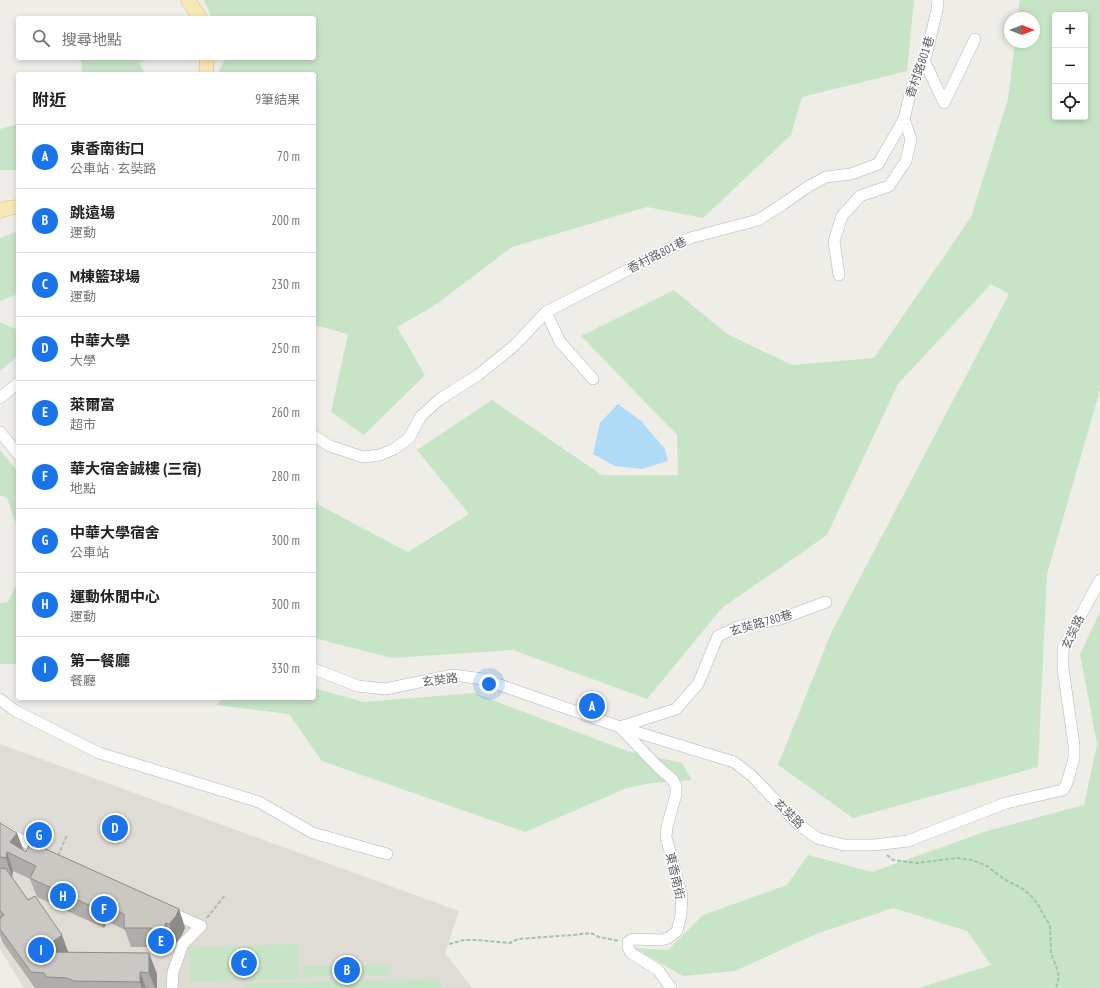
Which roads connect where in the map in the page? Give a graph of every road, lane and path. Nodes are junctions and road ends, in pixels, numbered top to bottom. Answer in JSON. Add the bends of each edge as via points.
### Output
{"nodes":[{"id":1,"x":188,"y":0,"type":"edge"},
{"id":2,"x":938,"y":0,"type":"edge"},
{"id":3,"x":199,"y":16,"type":"edge"},
{"id":4,"x":974,"y":39,"type":"dead end"},
{"id":5,"x":207,"y":60,"type":"edge"},
{"id":6,"x":924,"y":60,"type":"junction"},
{"id":7,"x":206,"y":72,"type":"edge"},
{"id":8,"x":904,"y":118,"type":"junction"},
{"id":9,"x":16,"y":207,"type":"edge"},
{"id":10,"x":0,"y":211,"type":"edge"},
{"id":11,"x":839,"y":275,"type":"dead end"},
{"id":12,"x":546,"y":312,"type":"junction"},
{"id":13,"x":593,"y":379,"type":"dead end"},
{"id":14,"x":16,"y":385,"type":"edge"},
{"id":15,"x":0,"y":398,"type":"edge"},
{"id":16,"x":0,"y":432,"type":"edge"},
{"id":17,"x":316,"y":437,"type":"edge"},
{"id":18,"x":16,"y":452,"type":"edge"},
{"id":19,"x":1100,"y":580,"type":"edge"},
{"id":20,"x":826,"y":602,"type":"dead end"},
{"id":21,"x":316,"y":670,"type":"edge"},
{"id":22,"x":0,"y":699,"type":"edge"},
{"id":23,"x":620,"y":727,"type":"junction"},
{"id":24,"x":0,"y":828,"type":"edge"},
{"id":25,"x":67,"y":835,"type":"dead end"},
{"id":26,"x":883,"y":844,"type":"junction"},
{"id":27,"x":387,"y":854,"type":"dead end"},
{"id":28,"x":57,"y":860,"type":"joint"},
{"id":29,"x":225,"y":895,"type":"dead end"},
{"id":30,"x":159,"y":907,"type":"edge"},
{"id":31,"x":201,"y":926,"type":"junction"},
{"id":32,"x":628,"y":942,"type":"junction"},
{"id":33,"x":448,"y":944,"type":"dead end"},
{"id":34,"x":172,"y":988,"type":"edge"},
{"id":35,"x":671,"y":988,"type":"edge"},
{"id":36,"x":1056,"y":988,"type":"edge"}],
"edges":[{"from":1,"to":3,"type":"main road"},
{"from":2,"to":6,"type":"street","name":"香村路801巷"},
{"from":4,"to":6,"type":"street","via":[[944,103]]},
{"from":5,"to":7,"type":"main road"},
{"from":6,"to":8,"type":"street","name":"香村路801巷","via":[[912,86]]},
{"from":8,"to":11,"type":"street","via":[[911,139],[906,161],[888,186],[860,196],[842,216],[834,241]]},
{"from":8,"to":12,"type":"street","name":"香村路801巷","via":[[878,164],[851,174],[826,177],[758,220],[690,238]]},
{"from":9,"to":10,"type":"main road"},
{"from":12,"to":13,"type":"street","via":[[560,342]]},
{"from":12,"to":17,"type":"street","name":"香村路801巷","via":[[515,345],[440,399],[421,416],[409,438],[394,449],[380,455],[363,457],[330,446]]},
{"from":14,"to":15,"type":"street"},
{"from":16,"to":18,"type":"street"},
{"from":19,"to":26,"type":"street","name":"玄奘路","via":[[1063,648],[1074,758],[1063,790],[1006,803],[908,841]]},
{"from":20,"to":23,"type":"street","name":"玄奘路780巷","via":[[780,619],[740,626],[718,636],[698,684],[676,709]]},
{"from":21,"to":23,"type":"street","name":"玄奘路","via":[[358,686],[385,689],[453,675],[484,679]]},
{"from":22,"to":27,"type":"street","via":[[14,710],[99,753],[259,802],[313,833]]},
{"from":23,"to":26,"type":"street","name":"玄奘路","via":[[734,762],[752,776],[798,824],[817,838],[844,845]]},
{"from":23,"to":32,"type":"street","name":"東香南街","via":[[676,786],[666,837],[682,896],[677,931],[661,940],[632,939]]},
{"from":24,"to":28,"type":"street"},
{"from":25,"to":28,"type":"path"},
{"from":26,"to":36,"type":"path","via":[[887,856],[893,860],[916,863],[958,858],[980,862],[1032,897],[1050,925],[1051,953],[1059,977]]},
{"from":29,"to":31,"type":"path"},
{"from":30,"to":31,"type":"street"},
{"from":31,"to":34,"type":"street","via":[[183,944],[173,972]]},
{"from":32,"to":33,"type":"path","via":[[591,933],[510,943],[464,940]]},
{"from":32,"to":35,"type":"street","via":[[631,952],[658,970]]}]}
